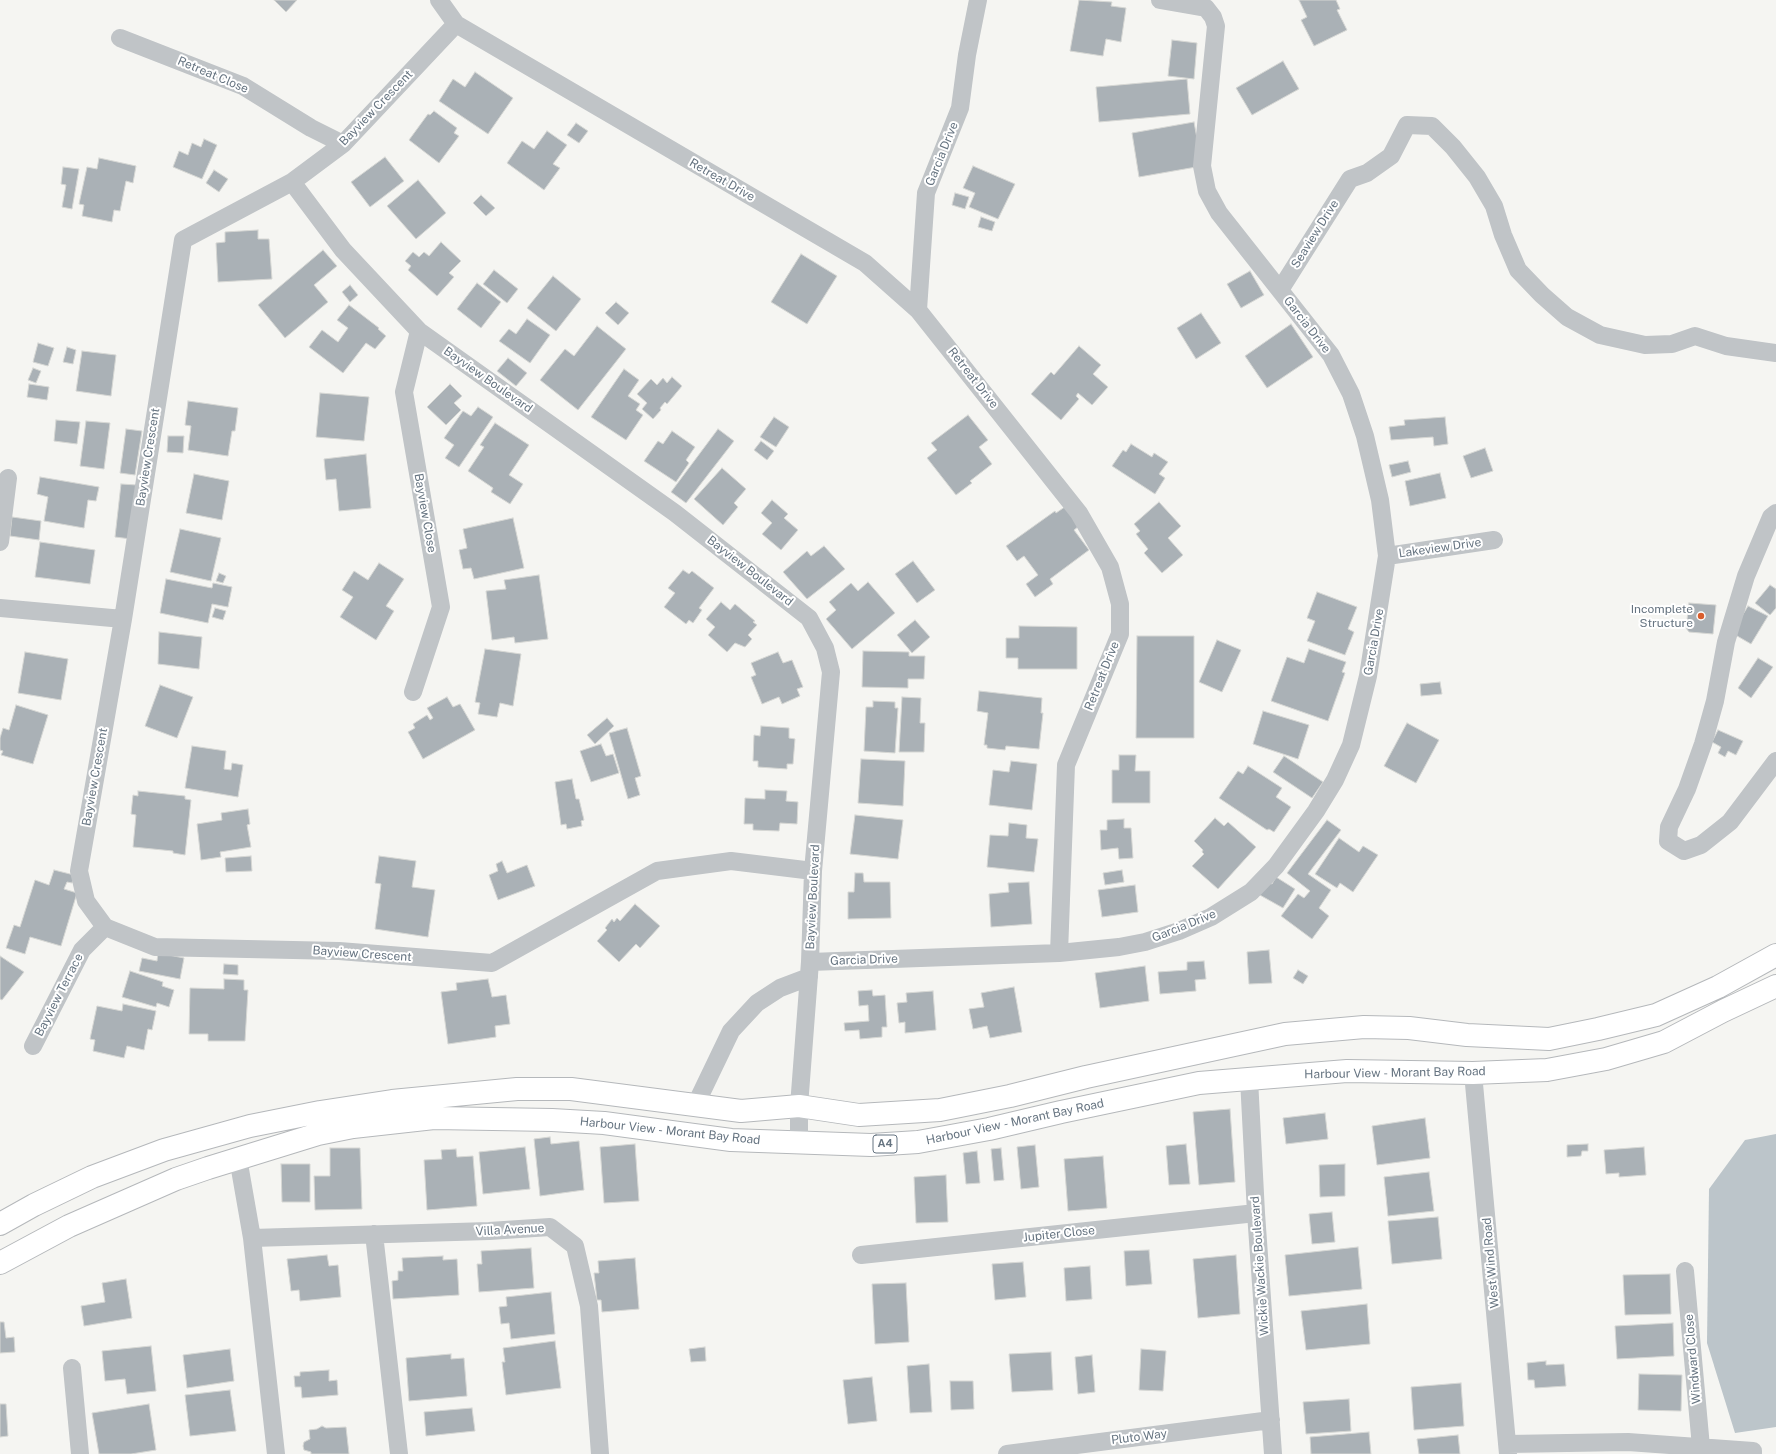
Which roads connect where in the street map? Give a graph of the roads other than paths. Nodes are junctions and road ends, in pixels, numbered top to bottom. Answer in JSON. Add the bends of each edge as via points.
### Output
{"nodes":[{"id":1,"x":439,"y":0,"type":"edge"},
{"id":2,"x":978,"y":0,"type":"edge"},
{"id":3,"x":1160,"y":0,"type":"edge"},
{"id":4,"x":456,"y":24,"type":"junction"},
{"id":5,"x":120,"y":38,"type":"dead end"},
{"id":6,"x":343,"y":144,"type":"junction"},
{"id":7,"x":292,"y":182,"type":"junction"},
{"id":8,"x":1280,"y":290,"type":"junction"},
{"id":9,"x":918,"y":310,"type":"junction"},
{"id":10,"x":419,"y":331,"type":"junction"},
{"id":11,"x":1776,"y":353,"type":"edge"},
{"id":12,"x":8,"y":478,"type":"dead end"},
{"id":13,"x":1776,"y":513,"type":"edge"},
{"id":14,"x":1494,"y":540,"type":"dead end"},
{"id":15,"x":0,"y":542,"type":"edge"},
{"id":16,"x":1387,"y":556,"type":"junction"},
{"id":17,"x":0,"y":608,"type":"edge"},
{"id":18,"x":123,"y":619,"type":"junction"},
{"id":19,"x":413,"y":692,"type":"dead end"},
{"id":20,"x":1776,"y":761,"type":"edge"},
{"id":21,"x":813,"y":871,"type":"junction"},
{"id":22,"x":105,"y":927,"type":"junction"},
{"id":23,"x":1059,"y":952,"type":"junction"},
{"id":24,"x":1776,"y":955,"type":"edge"},
{"id":25,"x":810,"y":970,"type":"junction"},
{"id":26,"x":1776,"y":986,"type":"edge"},
{"id":27,"x":33,"y":1046,"type":"dead end"},
{"id":28,"x":1473,"y":1073,"type":"junction"},
{"id":29,"x":1249,"y":1079,"type":"junction"},
{"id":30,"x":695,"y":1106,"type":"junction"},
{"id":31,"x":799,"y":1106,"type":"junction"},
{"id":32,"x":799,"y":1142,"type":"junction"},
{"id":33,"x":238,"y":1158,"type":"junction"},
{"id":34,"x":132,"y":1162,"type":"junction"},
{"id":35,"x":143,"y":1194,"type":"junction"},
{"id":36,"x":1256,"y":1213,"type":"junction"},
{"id":37,"x":0,"y":1224,"type":"edge"},
{"id":38,"x":374,"y":1234,"type":"junction"},
{"id":39,"x":252,"y":1238,"type":"junction"},
{"id":40,"x":861,"y":1255,"type":"dead end"},
{"id":41,"x":0,"y":1263,"type":"edge"},
{"id":42,"x":1685,"y":1271,"type":"dead end"},
{"id":43,"x":72,"y":1368,"type":"dead end"},
{"id":44,"x":1271,"y":1420,"type":"junction"},
{"id":45,"x":1701,"y":1447,"type":"junction"},
{"id":46,"x":1508,"y":1449,"type":"edge"},
{"id":47,"x":80,"y":1454,"type":"edge"},
{"id":48,"x":276,"y":1454,"type":"edge"},
{"id":49,"x":399,"y":1454,"type":"edge"},
{"id":50,"x":600,"y":1454,"type":"edge"},
{"id":51,"x":1006,"y":1454,"type":"edge"},
{"id":52,"x":1273,"y":1454,"type":"edge"},
{"id":53,"x":1753,"y":1454,"type":"edge"}],
"edges":[{"from":1,"to":4,"type":"street"},
{"from":2,"to":9,"type":"street","name":"Garcia Drive","via":[[960,108],[926,193]]},
{"from":3,"to":8,"type":"street","name":"Garcia Drive","via":[[1206,8],[1214,17],[1216,26],[1202,166],[1207,192],[1219,213]]},
{"from":4,"to":6,"type":"street","name":"Bayview Crescent"},
{"from":4,"to":9,"type":"street","name":"Retreat Drive","via":[[865,263]]},
{"from":5,"to":6,"type":"street","name":"Retreat Close","via":[[243,86],[311,128]]},
{"from":6,"to":7,"type":"street","name":"Bayview Crescent"},
{"from":7,"to":10,"type":"street","name":"Bayview Boulevard","via":[[343,250]]},
{"from":7,"to":18,"type":"street","name":"Bayview Crescent","via":[[183,240]]},
{"from":8,"to":11,"type":"street","name":"Seaview Drive","via":[[1350,179],[1367,173],[1391,156],[1407,125],[1432,126],[1477,177],[1494,206],[1518,270],[1567,317],[1600,335],[1645,345],[1672,344],[1695,336],[1726,346]]},
{"from":8,"to":16,"type":"street","name":"Garcia Drive","via":[[1331,355],[1351,394],[1365,436],[1380,500]]},
{"from":9,"to":23,"type":"street","name":"Retreat Drive","via":[[1079,513],[1110,567],[1120,604],[1120,634],[1066,764]]},
{"from":10,"to":19,"type":"street","name":"Bayview Close","via":[[404,392],[441,607]]},
{"from":10,"to":21,"type":"street","name":"Bayview Boulevard","via":[[675,513],[809,618],[825,648],[831,672]]},
{"from":12,"to":15,"type":"street"},
{"from":13,"to":20,"type":"street","via":[[1771,517],[1746,576],[1726,642],[1715,701],[1703,744],[1687,789],[1669,827],[1668,841],[1684,851],[1701,844],[1730,822]]},
{"from":14,"to":16,"type":"street","name":"Lakeview Drive"},
{"from":16,"to":23,"type":"street","name":"Garcia Drive","via":[[1368,676],[1351,745],[1320,805],[1276,866],[1251,892],[1211,917],[1180,931],[1119,947]]},
{"from":17,"to":18,"type":"street"},
{"from":18,"to":22,"type":"street","name":"Bayview Crescent","via":[[78,871],[86,901]]},
{"from":21,"to":22,"type":"street","name":"Bayview Crescent","via":[[731,862],[657,871],[492,963],[339,951],[155,947]]},
{"from":21,"to":25,"type":"street","name":"Bayview Boulevard"},
{"from":22,"to":27,"type":"street","name":"Bayview Terrace","via":[[82,950]]},
{"from":23,"to":25,"type":"street","name":"Garcia Drive"},
{"from":24,"to":31,"type":"highway","via":[[1718,987],[1656,1015],[1549,1038],[1364,1027],[1285,1034],[940,1110],[859,1115]]},
{"from":25,"to":30,"type":"street","name":"Garcia Drive","via":[[757,1003],[731,1031]]},
{"from":25,"to":31,"type":"street","name":"Bayview Boulevard"},
{"from":26,"to":28,"type":"highway","name":"Harbour View - Morant Bay Road","number":"A4","via":[[1664,1042],[1606,1059],[1547,1070]]},
{"from":28,"to":29,"type":"highway","name":"Harbour View - Morant Bay Road","number":"A4","via":[[1348,1071]]},
{"from":28,"to":46,"type":"street","name":"West Wind Road"},
{"from":29,"to":32,"type":"highway","name":"Harbour View - Morant Bay Road","number":"A4","via":[[1199,1083],[918,1142],[870,1145]]},
{"from":29,"to":36,"type":"street","name":"Wickie Wackie Boulevard"},
{"from":30,"to":31,"type":"highway","via":[[741,1111]]},
{"from":30,"to":34,"type":"highway","via":[[571,1089],[516,1089],[446,1095],[320,1112],[250,1126],[164,1150]]},
{"from":31,"to":32,"type":"street","name":"Bayview Boulevard"},
{"from":32,"to":33,"type":"highway","name":"Harbour View - Morant Bay Road","number":"A4","via":[[731,1140],[604,1123],[434,1118],[353,1127],[318,1134]]},
{"from":33,"to":35,"type":"highway","name":"Harbour View - Morant Bay Road","number":"A4"},
{"from":33,"to":39,"type":"street"},
{"from":34,"to":35,"type":"highway"},
{"from":34,"to":37,"type":"highway","via":[[92,1177]]},
{"from":35,"to":41,"type":"highway","name":"Harbour View - Morant Bay Road","number":"A4","via":[[69,1226]]},
{"from":36,"to":40,"type":"street","name":"Jupiter Close"},
{"from":36,"to":44,"type":"street","name":"Wickie Wackie Boulevard"},
{"from":38,"to":39,"type":"street","name":"Villa Avenue"},
{"from":38,"to":49,"type":"street"},
{"from":38,"to":50,"type":"street","name":"Villa Avenue","via":[[550,1227],[575,1246],[589,1306]]},
{"from":39,"to":48,"type":"street"},
{"from":42,"to":45,"type":"street","name":"Windward Close"},
{"from":43,"to":47,"type":"street"},
{"from":44,"to":51,"type":"street","name":"Pluto Way"},
{"from":44,"to":52,"type":"street","name":"Wickie Wackie Boulevard"},
{"from":45,"to":46,"type":"street","via":[[1628,1442]]},
{"from":45,"to":53,"type":"street","via":[[1753,1451]]}]}
